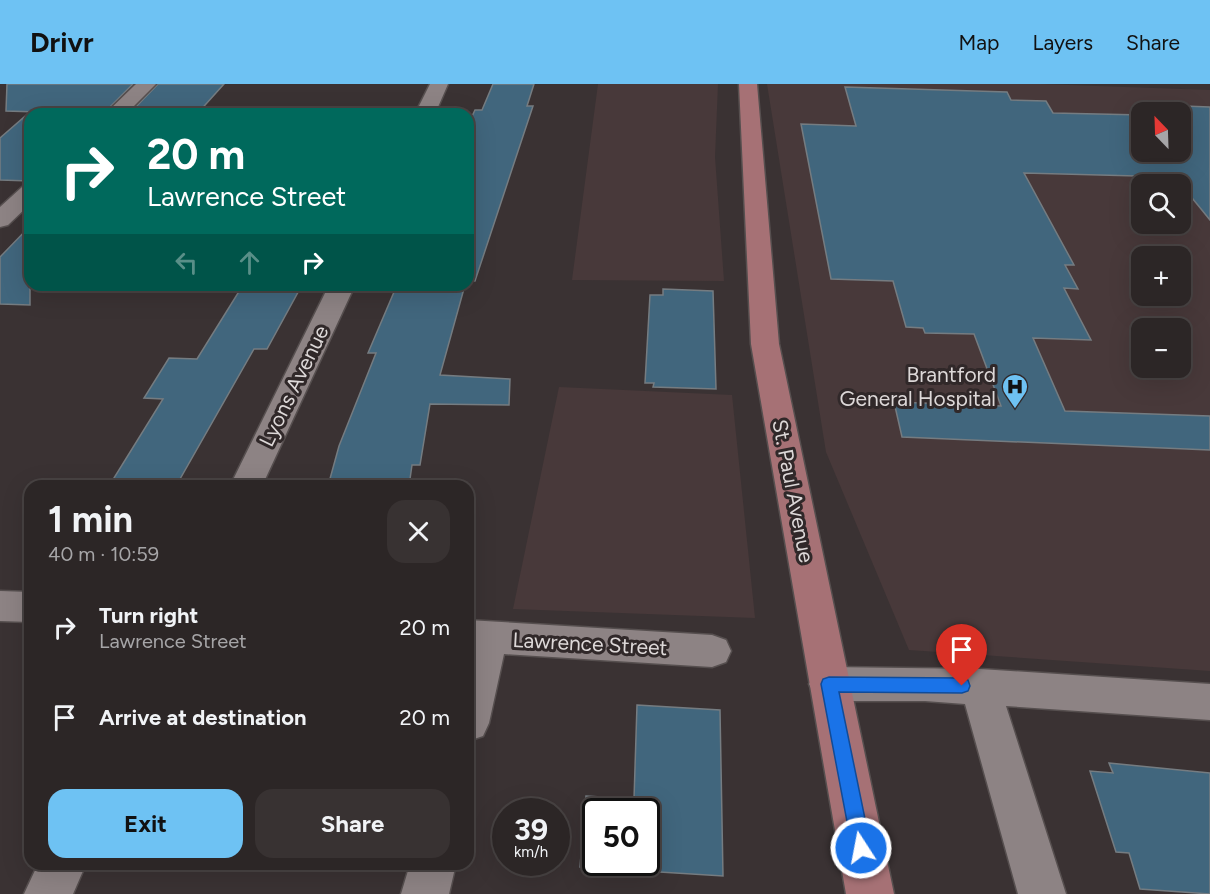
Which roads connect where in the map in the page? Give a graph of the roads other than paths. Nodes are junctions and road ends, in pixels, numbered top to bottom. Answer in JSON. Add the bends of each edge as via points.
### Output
{"nodes":[{"id":1,"x":147,"y":84,"type":"edge"},
{"id":2,"x":439,"y":84,"type":"edge"},
{"id":3,"x":748,"y":84,"type":"edge"},
{"id":4,"x":121,"y":108,"type":"edge"},
{"id":5,"x":428,"y":108,"type":"edge"},
{"id":6,"x":24,"y":198,"type":"edge"},
{"id":7,"x":0,"y":220,"type":"edge"},
{"id":8,"x":339,"y":291,"type":"edge"},
{"id":9,"x":249,"y":480,"type":"edge"},
{"id":10,"x":0,"y":606,"type":"edge"},
{"id":11,"x":24,"y":607,"type":"edge"},
{"id":12,"x":479,"y":637,"type":"edge"},
{"id":13,"x":712,"y":651,"type":"dead end"},
{"id":14,"x":474,"y":676,"type":"edge"},
{"id":15,"x":829,"y":684,"type":"junction"},
{"id":16,"x":980,"y":686,"type":"junction"},
{"id":17,"x":1210,"y":702,"type":"edge"},
{"id":18,"x":60,"y":870,"type":"edge"},
{"id":19,"x":431,"y":870,"type":"edge"},
{"id":20,"x":48,"y":894,"type":"edge"},
{"id":21,"x":425,"y":894,"type":"edge"},
{"id":22,"x":870,"y":894,"type":"edge"},
{"id":23,"x":1042,"y":894,"type":"edge"}],
"edges":[{"from":1,"to":4,"type":"street"},
{"from":2,"to":5,"type":"street"},
{"from":3,"to":15,"type":"main road","name":"St. Paul Avenue","via":[[765,344]]},
{"from":6,"to":7,"type":"street"},
{"from":8,"to":9,"type":"street","name":"Lyons Avenue"},
{"from":10,"to":11,"type":"street"},
{"from":12,"to":13,"type":"street","name":"Lawrence Street"},
{"from":12,"to":14,"type":"street"},
{"from":15,"to":16,"type":"street"},
{"from":15,"to":22,"type":"main road","name":"St. Paul Avenue"},
{"from":16,"to":17,"type":"street"},
{"from":16,"to":23,"type":"street"},
{"from":18,"to":20,"type":"street"},
{"from":19,"to":21,"type":"street"}]}
